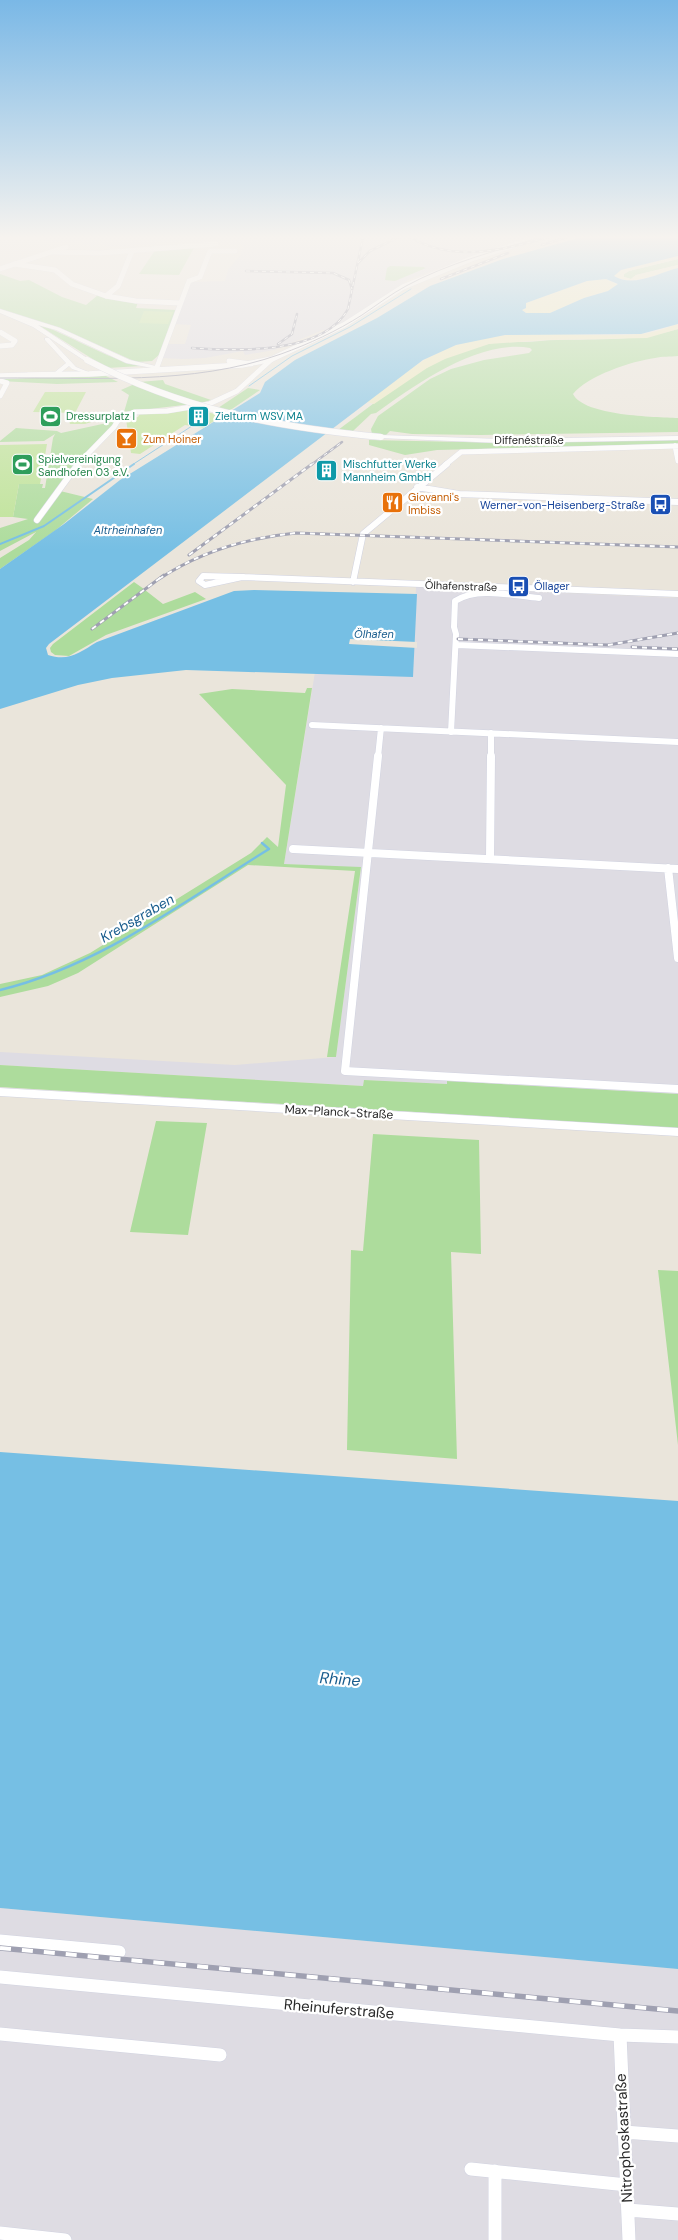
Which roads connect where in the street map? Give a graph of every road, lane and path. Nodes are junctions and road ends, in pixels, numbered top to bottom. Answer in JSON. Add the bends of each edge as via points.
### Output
{"nodes":[{"id":1,"x":15,"y":342,"type":"edge"},
{"id":2,"x":49,"y":342,"type":"edge"},
{"id":3,"x":61,"y":342,"type":"edge"},
{"id":4,"x":84,"y":342,"type":"edge"},
{"id":5,"x":166,"y":342,"type":"edge"},
{"id":6,"x":309,"y":342,"type":"edge"},
{"id":7,"x":309,"y":342,"type":"edge"},
{"id":8,"x":0,"y":346,"type":"edge"},
{"id":9,"x":253,"y":358,"type":"junction"},
{"id":10,"x":272,"y":359,"type":"junction"},
{"id":11,"x":229,"y":361,"type":"junction"},
{"id":12,"x":69,"y":363,"type":"junction"},
{"id":13,"x":247,"y":364,"type":"junction"},
{"id":14,"x":158,"y":365,"type":"junction"},
{"id":15,"x":258,"y":371,"type":"junction"},
{"id":16,"x":82,"y":372,"type":"junction"},
{"id":17,"x":57,"y":373,"type":"junction"},
{"id":18,"x":89,"y":374,"type":"junction"},
{"id":19,"x":28,"y":375,"type":"junction"},
{"id":20,"x":254,"y":375,"type":"junction"},
{"id":21,"x":0,"y":376,"type":"edge"},
{"id":22,"x":0,"y":381,"type":"edge"},
{"id":23,"x":0,"y":396,"type":"edge"},
{"id":24,"x":132,"y":412,"type":"junction"},
{"id":25,"x":137,"y":417,"type":"dead end"},
{"id":26,"x":678,"y":438,"type":"edge"},
{"id":27,"x":677,"y":446,"type":"edge"},
{"id":28,"x":678,"y":461,"type":"edge"},
{"id":29,"x":417,"y":487,"type":"junction"},
{"id":30,"x":678,"y":502,"type":"edge"},
{"id":31,"x":37,"y":520,"type":"dead end"},
{"id":32,"x":244,"y":577,"type":"junction"},
{"id":33,"x":353,"y":582,"type":"junction"},
{"id":34,"x":678,"y":594,"type":"edge"},
{"id":35,"x":539,"y":598,"type":"dead end"},
{"id":36,"x":456,"y":645,"type":"junction"},
{"id":37,"x":678,"y":654,"type":"edge"},
{"id":38,"x":312,"y":725,"type":"dead end"},
{"id":39,"x":380,"y":728,"type":"junction"},
{"id":40,"x":451,"y":732,"type":"junction"},
{"id":41,"x":491,"y":733,"type":"junction"},
{"id":42,"x":678,"y":742,"type":"edge"},
{"id":43,"x":293,"y":849,"type":"dead end"},
{"id":44,"x":368,"y":853,"type":"junction"},
{"id":45,"x":490,"y":859,"type":"junction"},
{"id":46,"x":668,"y":868,"type":"junction"},
{"id":47,"x":678,"y":869,"type":"edge"},
{"id":48,"x":678,"y":958,"type":"edge"},
{"id":49,"x":678,"y":1090,"type":"edge"},
{"id":50,"x":0,"y":1092,"type":"edge"},
{"id":51,"x":678,"y":1132,"type":"edge"},
{"id":52,"x":0,"y":1941,"type":"edge"},
{"id":53,"x":119,"y":1952,"type":"dead end"},
{"id":54,"x":0,"y":1977,"type":"edge"},
{"id":55,"x":0,"y":2034,"type":"edge"},
{"id":56,"x":620,"y":2035,"type":"junction"},
{"id":57,"x":678,"y":2037,"type":"edge"},
{"id":58,"x":220,"y":2055,"type":"dead end"},
{"id":59,"x":624,"y":2132,"type":"junction"},
{"id":60,"x":678,"y":2136,"type":"edge"},
{"id":61,"x":470,"y":2169,"type":"dead end"},
{"id":62,"x":495,"y":2171,"type":"junction"},
{"id":63,"x":627,"y":2185,"type":"junction"},
{"id":64,"x":628,"y":2210,"type":"junction"},
{"id":65,"x":678,"y":2214,"type":"edge"},
{"id":66,"x":0,"y":2233,"type":"edge"},
{"id":67,"x":65,"y":2240,"type":"edge"},
{"id":68,"x":495,"y":2240,"type":"edge"},
{"id":69,"x":629,"y":2240,"type":"edge"}],
"edges":[{"from":1,"to":8,"type":"street","via":[[12,345]]},
{"from":2,"to":12,"type":"main road"},
{"from":3,"to":26,"type":"main road","name":"Diffenéstraße","bridge":true,"via":[[117,376],[154,391],[225,413],[288,426],[381,437],[501,441]]},
{"from":4,"to":14,"type":"main road","via":[[115,357],[138,364]]},
{"from":5,"to":14,"type":"street"},
{"from":6,"to":9,"type":"street"},
{"from":7,"to":10,"type":"street"},
{"from":9,"to":11,"type":"street"},
{"from":9,"to":13,"type":"street"},
{"from":10,"to":13,"type":"street"},
{"from":10,"to":15,"type":"street"},
{"from":11,"to":13,"type":"street"},
{"from":11,"to":14,"type":"street"},
{"from":12,"to":16,"type":"main road"},
{"from":12,"to":17,"type":"main road"},
{"from":13,"to":14,"type":"street"},
{"from":13,"to":15,"type":"street"},
{"from":13,"to":20,"type":"street"},
{"from":14,"to":16,"type":"street"},
{"from":14,"to":18,"type":"street"},
{"from":15,"to":20,"type":"street"},
{"from":16,"to":17,"type":"street"},
{"from":16,"to":18,"type":"main road"},
{"from":17,"to":19,"type":"street"},
{"from":18,"to":19,"type":"street"},
{"from":19,"to":21,"type":"street"},
{"from":20,"to":24,"type":"street","via":[[237,391],[209,404],[167,411]]},
{"from":22,"to":23,"type":"street","via":[[7,384]]},
{"from":24,"to":25,"type":"street"},
{"from":24,"to":31,"type":"street","via":[[120,416],[114,427],[73,469]]},
{"from":27,"to":28,"type":"street"},
{"from":27,"to":29,"type":"street","via":[[461,452]]},
{"from":29,"to":30,"type":"street","via":[[458,494]]},
{"from":29,"to":33,"type":"street","via":[[363,534]]},
{"from":32,"to":32,"type":"street","name":"Ölhafenstraße","via":[[209,575],[198,581],[205,585]]},
{"from":32,"to":33,"type":"street","name":"Ölhafenstraße"},
{"from":33,"to":34,"type":"street","name":"Ölhafenstraße"},
{"from":35,"to":36,"type":"street","via":[[473,594],[460,597],[455,601]]},
{"from":36,"to":37,"type":"street"},
{"from":36,"to":40,"type":"street"},
{"from":38,"to":39,"type":"street"},
{"from":39,"to":40,"type":"street"},
{"from":39,"to":44,"type":"street"},
{"from":40,"to":41,"type":"street"},
{"from":41,"to":42,"type":"street"},
{"from":41,"to":45,"type":"street"},
{"from":43,"to":44,"type":"street"},
{"from":44,"to":45,"type":"street"},
{"from":44,"to":49,"type":"street","via":[[345,1071]]},
{"from":45,"to":46,"type":"street"},
{"from":46,"to":47,"type":"street"},
{"from":46,"to":48,"type":"street"},
{"from":50,"to":51,"type":"street","name":"Max-Planck-Straße"},
{"from":52,"to":53,"type":"street"},
{"from":54,"to":56,"type":"street","name":"Rheinuferstraße"},
{"from":55,"to":58,"type":"street"},
{"from":56,"to":57,"type":"street","name":"Rheinuferstraße"},
{"from":56,"to":59,"type":"street","name":"Nitrophoskastraße"},
{"from":59,"to":60,"type":"street"},
{"from":59,"to":63,"type":"street","name":"Nitrophoskastraße"},
{"from":61,"to":62,"type":"street"},
{"from":62,"to":63,"type":"street"},
{"from":62,"to":68,"type":"street"},
{"from":63,"to":64,"type":"street","name":"Nitrophoskastraße"},
{"from":64,"to":65,"type":"street"},
{"from":64,"to":69,"type":"street","name":"Nitrophoskastraße"},
{"from":66,"to":67,"type":"street"}]}
